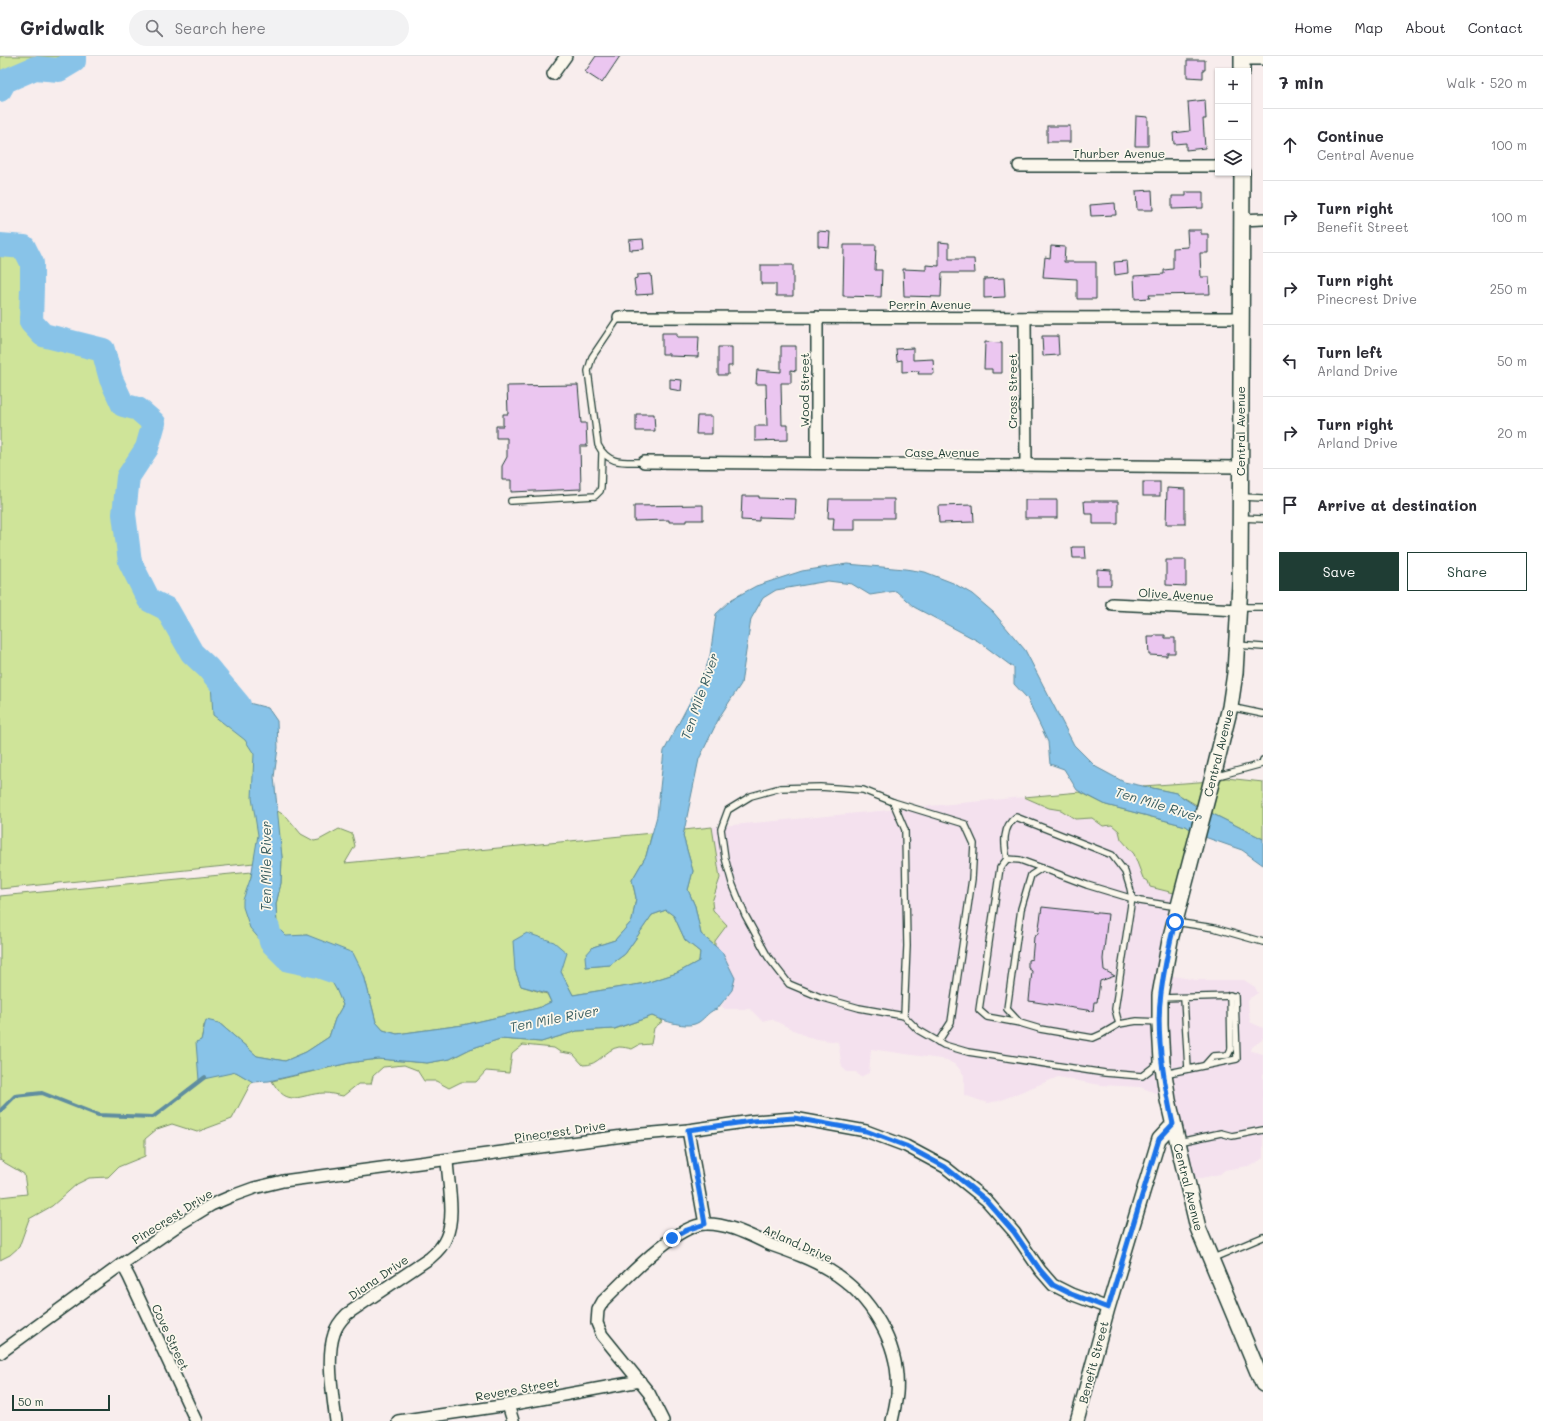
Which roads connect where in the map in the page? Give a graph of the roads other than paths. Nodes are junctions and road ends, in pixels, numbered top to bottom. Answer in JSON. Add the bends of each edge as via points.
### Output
{"nodes":[{"id":1,"x":566,"y":56,"type":"edge"},
{"id":2,"x":1263,"y":58,"type":"edge"},
{"id":3,"x":1242,"y":62,"type":"edge"},
{"id":4,"x":553,"y":74,"type":"dead end"},
{"id":5,"x":1019,"y":166,"type":"dead end"},
{"id":6,"x":1215,"y":166,"type":"edge"},
{"id":7,"x":1242,"y":176,"type":"edge"},
{"id":8,"x":1263,"y":219,"type":"edge"},
{"id":9,"x":1241,"y":220,"type":"junction"},
{"id":10,"x":619,"y":317,"type":"joint"},
{"id":11,"x":817,"y":317,"type":"junction"},
{"id":12,"x":1025,"y":318,"type":"junction"},
{"id":13,"x":1241,"y":318,"type":"junction"},
{"id":14,"x":602,"y":452,"type":"junction"},
{"id":15,"x":644,"y":462,"type":"joint"},
{"id":16,"x":817,"y":464,"type":"junction"},
{"id":17,"x":1026,"y":465,"type":"junction"},
{"id":18,"x":1240,"y":467,"type":"junction"},
{"id":19,"x":1240,"y":497,"type":"junction"},
{"id":20,"x":1263,"y":498,"type":"edge"},
{"id":21,"x":511,"y":501,"type":"dead end"},
{"id":22,"x":1240,"y":518,"type":"junction"},
{"id":23,"x":1263,"y":519,"type":"edge"},
{"id":24,"x":1112,"y":604,"type":"dead end"},
{"id":25,"x":1263,"y":607,"type":"edge"},
{"id":26,"x":1239,"y":609,"type":"junction"},
{"id":27,"x":1237,"y":645,"type":"junction"},
{"id":28,"x":1263,"y":647,"type":"edge"},
{"id":29,"x":1230,"y":707,"type":"junction"},
{"id":30,"x":1263,"y":714,"type":"edge"},
{"id":31,"x":1263,"y":760,"type":"edge"},
{"id":32,"x":1212,"y":778,"type":"junction"},
{"id":33,"x":893,"y":802,"type":"junction"},
{"id":34,"x":1007,"y":859,"type":"junction"},
{"id":35,"x":1042,"y":868,"type":"junction"},
{"id":36,"x":1132,"y":898,"type":"junction"},
{"id":37,"x":1177,"y":915,"type":"junction"},
{"id":38,"x":1263,"y":942,"type":"edge"},
{"id":39,"x":1230,"y":996,"type":"junction"},
{"id":40,"x":1160,"y":998,"type":"junction"},
{"id":41,"x":1184,"y":998,"type":"junction"},
{"id":42,"x":904,"y":1016,"type":"junction"},
{"id":43,"x":1160,"y":1022,"type":"junction"},
{"id":44,"x":1020,"y":1023,"type":"junction"},
{"id":45,"x":1119,"y":1024,"type":"junction"},
{"id":46,"x":938,"y":1042,"type":"junction"},
{"id":47,"x":1205,"y":1066,"type":"junction"},
{"id":48,"x":1163,"y":1067,"type":"junction"},
{"id":49,"x":1188,"y":1069,"type":"junction"},
{"id":50,"x":1173,"y":1124,"type":"junction"},
{"id":51,"x":688,"y":1130,"type":"junction"},
{"id":52,"x":1263,"y":1130,"type":"edge"},
{"id":53,"x":1177,"y":1142,"type":"junction"},
{"id":54,"x":447,"y":1160,"type":"junction"},
{"id":55,"x":705,"y":1224,"type":"junction"},
{"id":56,"x":1263,"y":1237,"type":"edge"},
{"id":57,"x":1211,"y":1259,"type":"junction"},
{"id":58,"x":122,"y":1264,"type":"junction"},
{"id":59,"x":1108,"y":1308,"type":"junction"},
{"id":60,"x":0,"y":1353,"type":"edge"},
{"id":61,"x":640,"y":1381,"type":"junction"},
{"id":62,"x":1263,"y":1384,"type":"edge"},
{"id":63,"x":508,"y":1405,"type":"junction"},
{"id":64,"x":196,"y":1421,"type":"edge"},
{"id":65,"x":336,"y":1421,"type":"edge"},
{"id":66,"x":398,"y":1421,"type":"edge"},
{"id":67,"x":514,"y":1421,"type":"edge"},
{"id":68,"x":663,"y":1421,"type":"edge"},
{"id":69,"x":892,"y":1421,"type":"edge"},
{"id":70,"x":1077,"y":1421,"type":"edge"}],
"edges":[{"from":1,"to":4,"type":"street"},
{"from":2,"to":3,"type":"street"},
{"from":5,"to":6,"type":"street","name":"Thurber Avenue"},
{"from":7,"to":9,"type":"main road","name":"Central Avenue"},
{"from":8,"to":9,"type":"street"},
{"from":9,"to":13,"type":"main road","name":"Central Avenue"},
{"from":10,"to":11,"type":"street","name":"Perrin Avenue"},
{"from":10,"to":14,"type":"lane","via":[[589,363],[598,445]]},
{"from":11,"to":12,"type":"street","name":"Perrin Avenue"},
{"from":11,"to":16,"type":"street","name":"Wood Street"},
{"from":12,"to":13,"type":"street","name":"Perrin Avenue"},
{"from":12,"to":17,"type":"street","name":"Cross Street"},
{"from":13,"to":18,"type":"main road","name":"Central Avenue"},
{"from":14,"to":15,"type":"lane","via":[[611,460]]},
{"from":14,"to":21,"type":"lane","via":[[601,487],[595,496]]},
{"from":15,"to":16,"type":"street","name":"Case Avenue"},
{"from":16,"to":17,"type":"street","name":"Case Avenue"},
{"from":17,"to":18,"type":"street","name":"Case Avenue"},
{"from":18,"to":19,"type":"main road","name":"Central Avenue"},
{"from":19,"to":20,"type":"lane"},
{"from":19,"to":22,"type":"main road","name":"Central Avenue"},
{"from":22,"to":23,"type":"lane"},
{"from":22,"to":26,"type":"main road","name":"Central Avenue"},
{"from":24,"to":26,"type":"street","name":"Olive Avenue"},
{"from":25,"to":26,"type":"lane"},
{"from":26,"to":27,"type":"main road","name":"Central Avenue"},
{"from":27,"to":28,"type":"lane"},
{"from":27,"to":29,"type":"main road","name":"Central Avenue"},
{"from":29,"to":30,"type":"lane"},
{"from":29,"to":32,"type":"main road","name":"Central Avenue"},
{"from":31,"to":32,"type":"lane","via":[[1262,764]]},
{"from":32,"to":37,"type":"main road","name":"Central Avenue"},
{"from":33,"to":42,"type":"lane","via":[[905,830],[907,946]]},
{"from":33,"to":42,"type":"lane","via":[[863,790],[820,786],[780,788],[752,796],[728,810],[721,829],[725,858],[745,915],[768,957],[789,984],[820,997],[859,1008]]},
{"from":33,"to":46,"type":"lane","via":[[965,824],[974,844],[972,878],[955,1000],[951,1022]]},
{"from":34,"to":35,"type":"lane","via":[[1020,860]]},
{"from":34,"to":36,"type":"lane","via":[[1004,842],[1009,822],[1016,817],[1112,855],[1125,872]]},
{"from":34,"to":44,"type":"lane","via":[[1000,868],[979,1010],[988,1017]]},
{"from":35,"to":36,"type":"lane"},
{"from":35,"to":44,"type":"lane","via":[[1031,875],[1021,909],[1010,981],[1007,1009]]},
{"from":36,"to":37,"type":"lane"},
{"from":36,"to":45,"type":"lane","via":[[1115,1009]]},
{"from":37,"to":38,"type":"lane"},
{"from":37,"to":40,"type":"main road","name":"Central Avenue"},
{"from":39,"to":41,"type":"lane"},
{"from":39,"to":47,"type":"lane","via":[[1231,1049],[1228,1055],[1213,1056]]},
{"from":39,"to":47,"type":"lane","via":[[1235,996],[1237,1059]]},
{"from":40,"to":41,"type":"lane"},
{"from":40,"to":43,"type":"main road","name":"Central Avenue"},
{"from":41,"to":49,"type":"lane"},
{"from":42,"to":46,"type":"lane","via":[[918,1030]]},
{"from":43,"to":45,"type":"lane","via":[[1137,1021]]},
{"from":43,"to":48,"type":"main road","name":"Central Avenue"},
{"from":44,"to":45,"type":"lane","via":[[1040,1030],[1093,1038]]},
{"from":46,"to":48,"type":"lane","via":[[968,1052],[1105,1073],[1142,1076]]},
{"from":47,"to":49,"type":"lane"},
{"from":48,"to":49,"type":"lane"},
{"from":48,"to":50,"type":"main road","name":"Central Avenue"},
{"from":50,"to":53,"type":"main road","name":"Central Avenue"},
{"from":50,"to":59,"type":"street","name":"Benefit Street","via":[[1159,1139]]},
{"from":51,"to":54,"type":"street","name":"Pinecrest Drive","via":[[631,1135]]},
{"from":51,"to":55,"type":"street"},
{"from":51,"to":59,"type":"street","name":"Pinecrest Drive","via":[[794,1118],[866,1131],[906,1146],[945,1167],[986,1200],[1014,1232],[1053,1285]]},
{"from":52,"to":53,"type":"lane","via":[[1232,1136],[1221,1133]]},
{"from":53,"to":57,"type":"main road","name":"Central Avenue","via":[[1198,1228]]},
{"from":54,"to":58,"type":"street","name":"Pinecrest Drive","via":[[283,1181],[254,1188],[211,1205]]},
{"from":54,"to":65,"type":"street","name":"Diana Drive","via":[[451,1215],[443,1244],[430,1258],[347,1314],[333,1335],[330,1368]]},
{"from":55,"to":61,"type":"street","name":"Arland Drive","via":[[687,1230],[659,1248],[603,1301],[598,1310],[597,1323],[602,1335]]},
{"from":55,"to":69,"type":"street","name":"Arland Drive","via":[[729,1228],[810,1260],[830,1270],[863,1298],[875,1313],[890,1344],[897,1377]]},
{"from":56,"to":57,"type":"lane"},
{"from":57,"to":62,"type":"main road","name":"Central Avenue"},
{"from":58,"to":60,"type":"street","name":"Pinecrest Drive"},
{"from":58,"to":64,"type":"street","name":"Cove Street"},
{"from":59,"to":70,"type":"street","name":"Benefit Street"},
{"from":61,"to":63,"type":"street","name":"Revere Street"},
{"from":61,"to":68,"type":"street","name":"Arland Drive"},
{"from":63,"to":66,"type":"street","name":"Revere Street"},
{"from":63,"to":67,"type":"street"}]}
